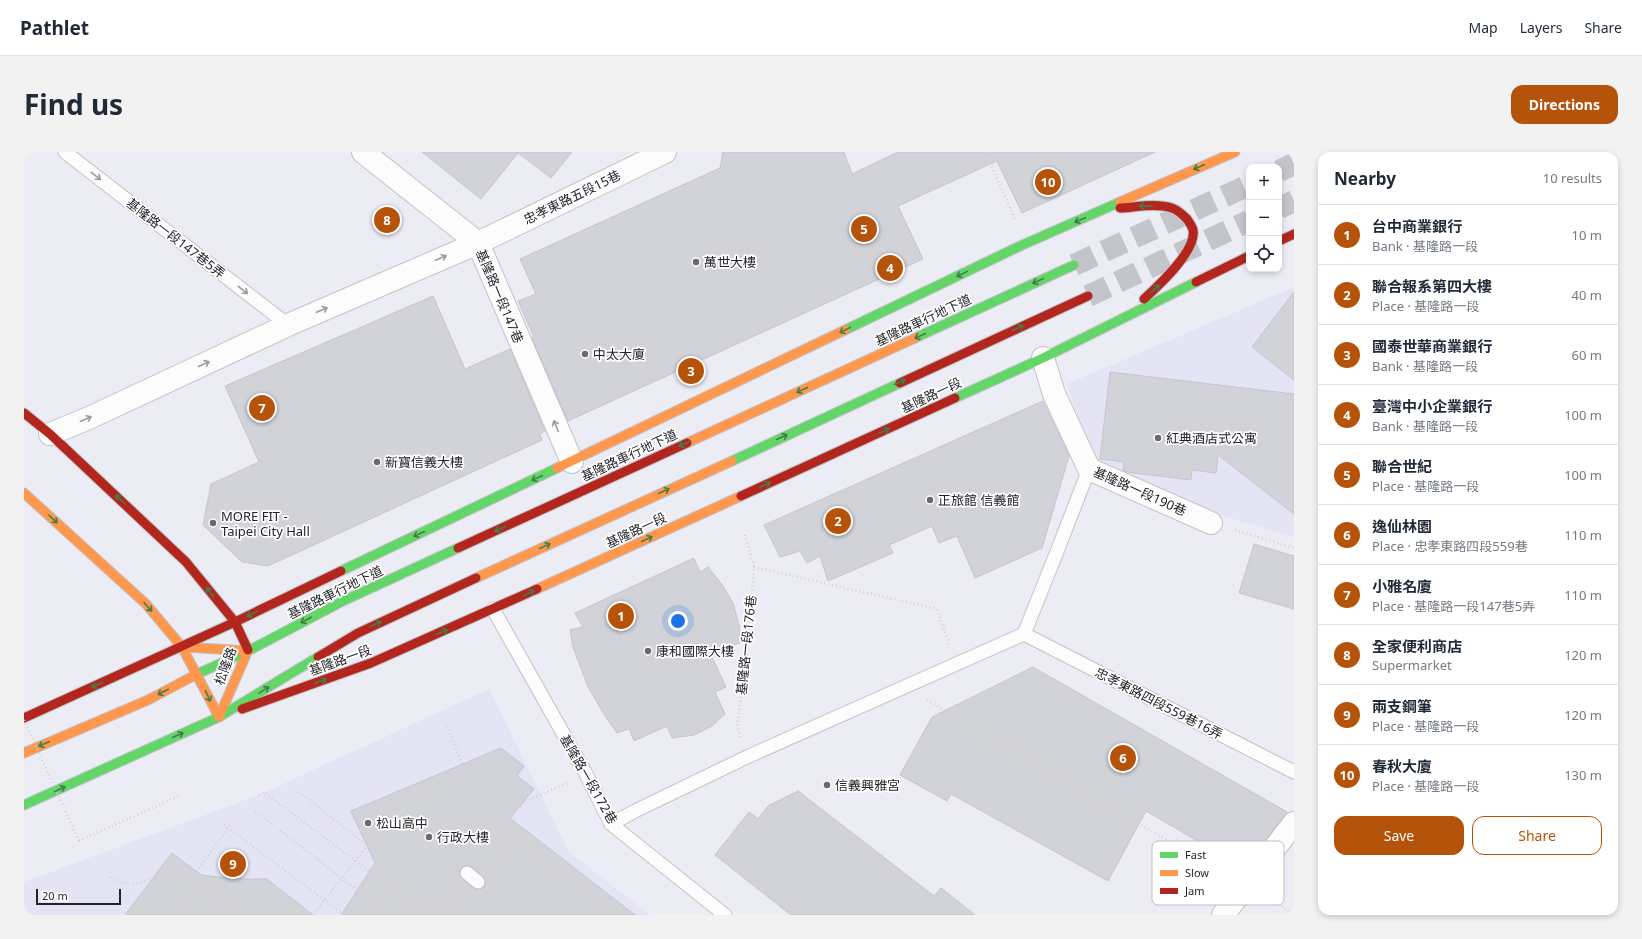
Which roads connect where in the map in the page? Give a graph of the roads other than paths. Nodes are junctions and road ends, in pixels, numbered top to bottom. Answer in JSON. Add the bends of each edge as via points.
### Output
{"nodes":[{"id":1,"x":65,"y":152,"type":"edge"},
{"id":2,"x":363,"y":152,"type":"edge"},
{"id":3,"x":1235,"y":152,"type":"edge"},
{"id":4,"x":658,"y":153,"type":"edge"},
{"id":5,"x":1108,"y":208,"type":"junction"},
{"id":6,"x":1294,"y":234,"type":"edge"},
{"id":7,"x":1282,"y":240,"type":"edge"},
{"id":8,"x":478,"y":243,"type":"junction"},
{"id":9,"x":1246,"y":257,"type":"edge"},
{"id":10,"x":1074,"y":265,"type":"tunnel mouth"},
{"id":11,"x":1088,"y":296,"type":"tunnel mouth"},
{"id":12,"x":1127,"y":315,"type":"junction"},
{"id":13,"x":288,"y":325,"type":"junction"},
{"id":14,"x":1043,"y":358,"type":"junction"},
{"id":15,"x":24,"y":413,"type":"edge"},
{"id":16,"x":50,"y":434,"type":"junction"},
{"id":17,"x":572,"y":462,"type":"junction"},
{"id":18,"x":1089,"y":469,"type":"junction"},
{"id":19,"x":24,"y":493,"type":"edge"},
{"id":20,"x":1211,"y":523,"type":"road end"},
{"id":21,"x":493,"y":609,"type":"junction"},
{"id":22,"x":235,"y":622,"type":"junction"},
{"id":23,"x":1024,"y":634,"type":"junction"},
{"id":24,"x":182,"y":647,"type":"junction"},
{"id":25,"x":248,"y":650,"type":"junction"},
{"id":26,"x":197,"y":674,"type":"junction"},
{"id":27,"x":219,"y":717,"type":"junction"},
{"id":28,"x":24,"y":719,"type":"edge"},
{"id":29,"x":24,"y":753,"type":"edge"},
{"id":30,"x":1294,"y":772,"type":"edge"},
{"id":31,"x":24,"y":805,"type":"edge"},
{"id":32,"x":1294,"y":823,"type":"edge"},
{"id":33,"x":611,"y":824,"type":"junction"},
{"id":34,"x":1280,"y":841,"type":"edge"},
{"id":35,"x":467,"y":873,"type":"road end"},
{"id":36,"x":478,"y":882,"type":"dead end"},
{"id":37,"x":1231,"y":905,"type":"edge"},
{"id":38,"x":725,"y":915,"type":"edge"},
{"id":39,"x":1223,"y":915,"type":"edge"}],
"edges":[{"from":1,"to":13,"type":"lane","name":"基隆路一段147巷5弄","one_way":true},
{"from":2,"to":8,"type":"street","name":"基隆路一段147巷"},
{"from":3,"to":5,"type":"main road","one_way":true},
{"from":4,"to":8,"type":"street","name":"忠孝東路五段15巷"},
{"from":12,"to":5,"type":"main road","one_way":true,"via":[[1165,280],[1192,242],[1194,230],[1186,217],[1172,208]]},
{"from":5,"to":17,"type":"main road","one_way":true,"via":[[1020,246]]},
{"from":6,"to":7,"type":"main road"},
{"from":13,"to":8,"type":"street","one_way":true},
{"from":17,"to":8,"type":"street","name":"基隆路一段147巷","one_way":true},
{"from":9,"to":12,"type":"main road","name":"基隆路一段"},
{"from":10,"to":25,"type":"main road","name":"基隆路車行地下道","one_way":true,"via":[[343,600]]},
{"from":27,"to":11,"type":"main road","one_way":true,"via":[[358,633]]},
{"from":12,"to":14,"type":"main road","name":"基隆路一段"},
{"from":16,"to":13,"type":"street","one_way":true},
{"from":14,"to":18,"type":"street","name":"基隆路一段190巷","via":[[1054,394]]},
{"from":21,"to":14,"type":"main road","name":"基隆路一段","one_way":true},
{"from":15,"to":16,"type":"main road","name":"松隆路"},
{"from":22,"to":16,"type":"main road","name":"松隆路","one_way":true,"via":[[186,562]]},
{"from":17,"to":22,"type":"main road","one_way":true},
{"from":18,"to":20,"type":"street","name":"基隆路一段190巷"},
{"from":18,"to":23,"type":"lane"},
{"from":19,"to":24,"type":"main road","name":"松隆路","one_way":true,"via":[[146,604]]},
{"from":27,"to":21,"type":"main road","name":"基隆路一段","one_way":true,"via":[[371,663]]},
{"from":21,"to":33,"type":"lane","name":"基隆路一段172巷","via":[[586,774]]},
{"from":22,"to":24,"type":"main road"},
{"from":22,"to":25,"type":"main road","name":"松隆路"},
{"from":23,"to":30,"type":"lane","name":"忠孝東路四段559巷16弄"},
{"from":23,"to":33,"type":"lane","via":[[749,756]]},
{"from":24,"to":25,"type":"main road"},
{"from":24,"to":26,"type":"main road","name":"松隆路"},
{"from":24,"to":28,"type":"main road","one_way":true},
{"from":25,"to":26,"type":"main road","name":"基隆路車行地下道"},
{"from":25,"to":27,"type":"main road","name":"松隆路"},
{"from":26,"to":27,"type":"main road","name":"松隆路","one_way":true},
{"from":26,"to":29,"type":"main road","name":"基隆路車行地下道","one_way":true,"via":[[148,700]]},
{"from":31,"to":27,"type":"main road","name":"基隆路一段","one_way":true},
{"from":32,"to":34,"type":"street"},
{"from":33,"to":38,"type":"lane","name":"基隆路一段172巷"},
{"from":35,"to":36,"type":"lane"},
{"from":37,"to":39,"type":"street"}]}
